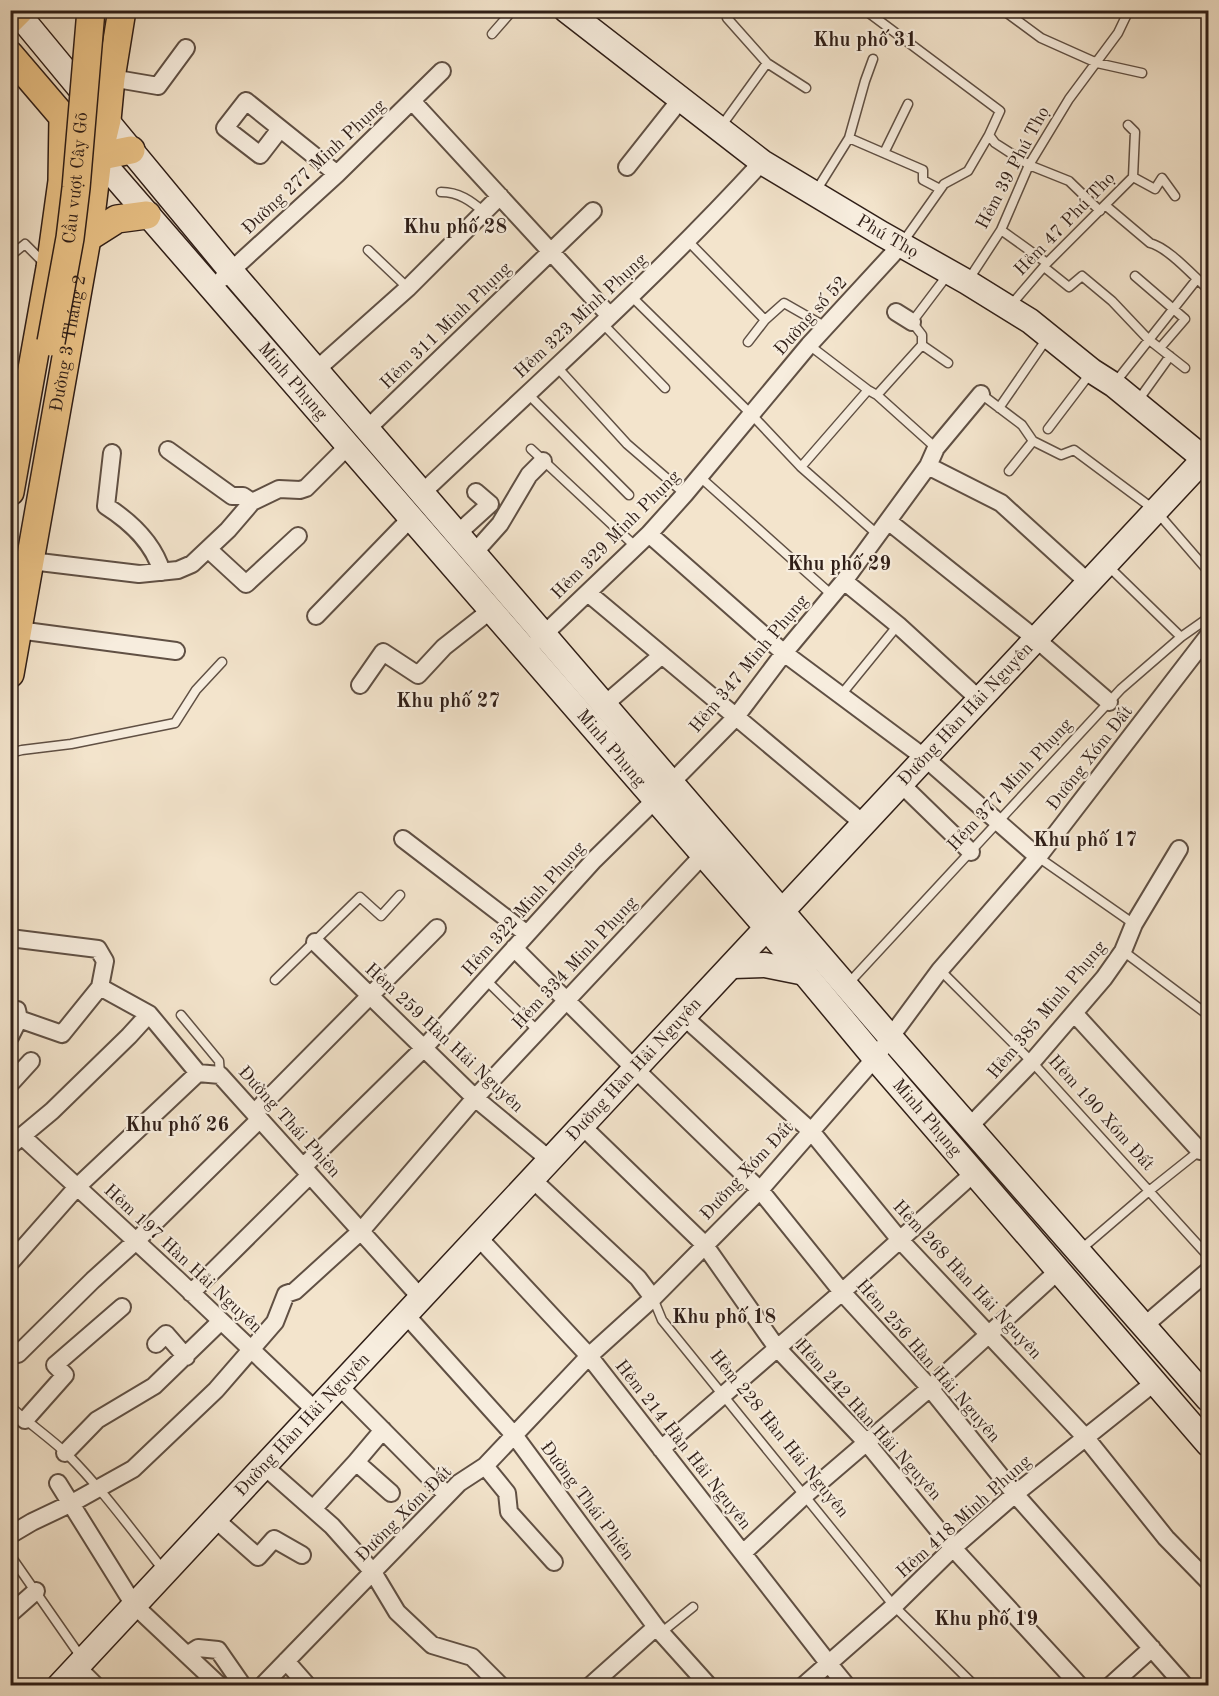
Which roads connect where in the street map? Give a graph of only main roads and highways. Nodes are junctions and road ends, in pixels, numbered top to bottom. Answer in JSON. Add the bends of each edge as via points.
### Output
{"nodes":[{"id":1,"x":92,"y":10,"type":"edge"},
{"id":2,"x":122,"y":10,"type":"edge"},
{"id":3,"x":566,"y":10,"type":"edge"},
{"id":4,"x":16,"y":14,"type":"edge"},
{"id":5,"x":10,"y":55,"type":"edge"},
{"id":6,"x":63,"y":117,"type":"junction"},
{"id":7,"x":106,"y":120,"type":"junction"},
{"id":8,"x":131,"y":150,"type":"junction"},
{"id":9,"x":98,"y":158,"type":"junction"},
{"id":10,"x":62,"y":171,"type":"junction"},
{"id":11,"x":147,"y":215,"type":"junction"},
{"id":12,"x":87,"y":238,"type":"junction"},
{"id":13,"x":1207,"y":459,"type":"edge"},
{"id":14,"x":10,"y":492,"type":"edge"},
{"id":15,"x":10,"y":593,"type":"edge"},
{"id":16,"x":10,"y":674,"type":"edge"},
{"id":17,"x":663,"y":791,"type":"junction"},
{"id":18,"x":774,"y":919,"type":"junction"},
{"id":19,"x":733,"y":966,"type":"junction"},
{"id":20,"x":805,"y":973,"type":"junction"},
{"id":21,"x":1209,"y":1399,"type":"edge"},
{"id":22,"x":1209,"y":1444,"type":"edge"},
{"id":23,"x":59,"y":1686,"type":"edge"}],
"edges":[{"from":1,"to":15,"type":"main road","name":"Cầu vượt Cây Gõ","bridge":true,"via":[[70,238]]},
{"from":2,"to":7,"type":"main road","name":"Đường 3 Tháng 2"},
{"from":3,"to":13,"type":"main road","name":"Phú Thọ","via":[[762,162],[1029,321]]},
{"from":4,"to":7,"type":"main road","name":"Minh Phụng"},
{"from":5,"to":6,"type":"main road","name":"Minh Phụng"},
{"from":6,"to":9,"type":"main road","name":"Minh Phụng"},
{"from":6,"to":10,"type":"main road","name":"Đường 3 Tháng 2"},
{"from":7,"to":8,"type":"main road","name":"Minh Phụng"},
{"from":7,"to":9,"type":"main road","name":"Đường 3 Tháng 2"},
{"from":8,"to":9,"type":"main road"},
{"from":8,"to":17,"type":"main road","name":"Minh Phụng","via":[[604,705]]},
{"from":9,"to":10,"type":"main road","via":[[81,160]]},
{"from":9,"to":11,"type":"main road","name":"Minh Phụng"},
{"from":9,"to":12,"type":"main road","name":"Đường 3 Tháng 2"},
{"from":10,"to":14,"type":"main road","name":"Đường 3 Tháng 2","via":[[50,268]]},
{"from":11,"to":12,"type":"main road","via":[[117,219]]},
{"from":11,"to":17,"type":"main road","name":"Minh Phụng","via":[[526,651]]},
{"from":12,"to":16,"type":"main road","name":"Đường 3 Tháng 2"},
{"from":13,"to":18,"type":"main road","name":"Đường Hàn Hải Nguyên"},
{"from":17,"to":18,"type":"main road","name":"Minh Phụng"},
{"from":17,"to":18,"type":"main road","name":"Minh Phụng","via":[[703,855]]},
{"from":18,"to":19,"type":"main road","name":"Đường Hàn Hải Nguyên"},
{"from":18,"to":20,"type":"main road","name":"Minh Phụng"},
{"from":18,"to":21,"type":"main road","name":"Minh Phụng","via":[[846,986]]},
{"from":19,"to":20,"type":"main road","via":[[765,965]]},
{"from":19,"to":23,"type":"main road","name":"Đường Hàn Hải Nguyên"},
{"from":20,"to":22,"type":"main road","name":"Minh Phụng"}]}
